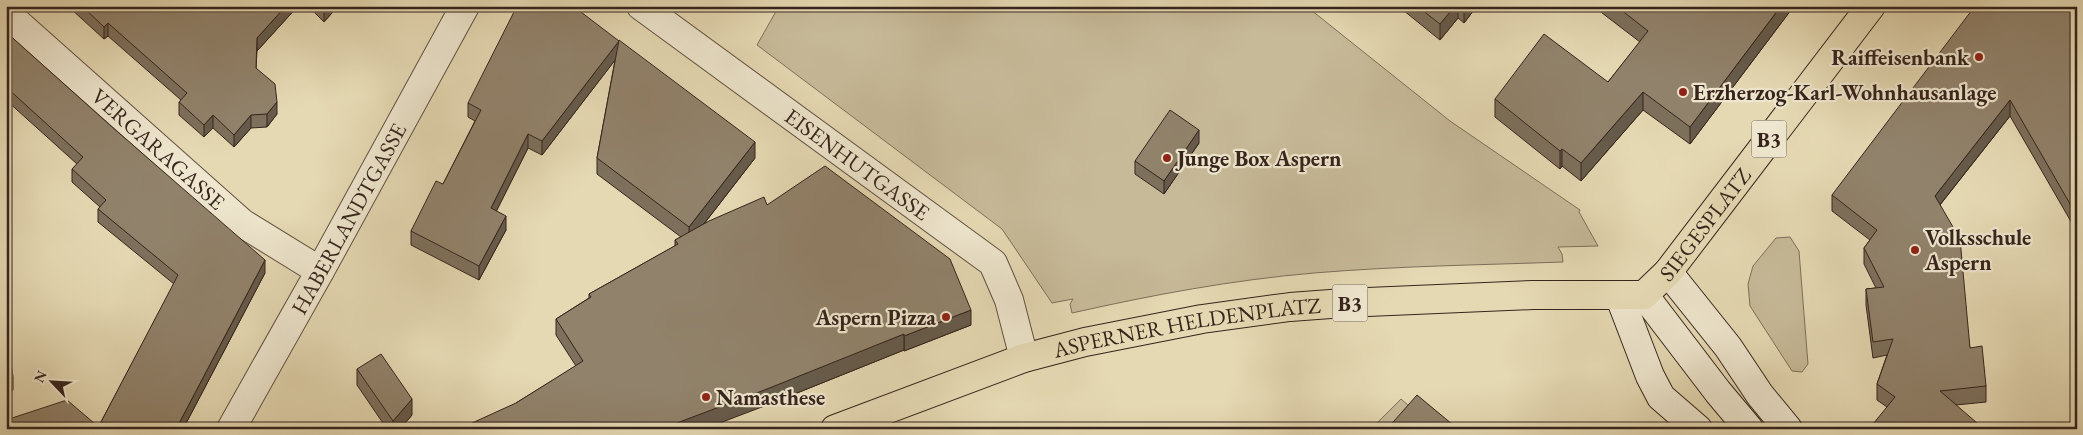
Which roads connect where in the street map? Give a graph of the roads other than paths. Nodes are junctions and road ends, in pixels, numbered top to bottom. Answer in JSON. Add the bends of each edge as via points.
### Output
{"nodes":[{"id":1,"x":465,"y":6,"type":"edge"},
{"id":2,"x":642,"y":6,"type":"edge"},
{"id":3,"x":1871,"y":6,"type":"edge"},
{"id":4,"x":6,"y":13,"type":"edge"},
{"id":5,"x":320,"y":271,"type":"junction"},
{"id":6,"x":1668,"y":272,"type":"junction"},
{"id":7,"x":1632,"y":295,"type":"junction"},
{"id":8,"x":1024,"y":358,"type":"junction"},
{"id":9,"x":230,"y":429,"type":"edge"},
{"id":10,"x":835,"y":429,"type":"edge"},
{"id":11,"x":1698,"y":429,"type":"edge"},
{"id":12,"x":1749,"y":429,"type":"edge"},
{"id":13,"x":1788,"y":429,"type":"edge"}],
"edges":[{"from":1,"to":5,"type":"street","name":"HABERLANDTGASSE"},
{"from":2,"to":8,"type":"street","name":"EISENHUTGASSE","via":[[993,264],[1009,300]]},
{"from":3,"to":6,"type":"main road","name":"SIEGESPLATZ","number":"B3"},
{"from":4,"to":5,"type":"street","name":"VERGARAGASSE","via":[[242,223]]},
{"from":5,"to":9,"type":"street","name":"HABERLANDTGASSE"},
{"from":6,"to":7,"type":"main road","name":"SIEGESPLATZ","number":"B3"},
{"from":6,"to":13,"type":"street"},
{"from":7,"to":8,"type":"main road","name":"ASPERNER HELDENPLATZ","number":"B3","via":[[1533,295],[1290,307],[1192,321],[1084,342]]},
{"from":7,"to":11,"type":"street","via":[[1650,376],[1662,397]]},
{"from":7,"to":12,"type":"street"},
{"from":8,"to":10,"type":"main road","number":"B3"}]}
